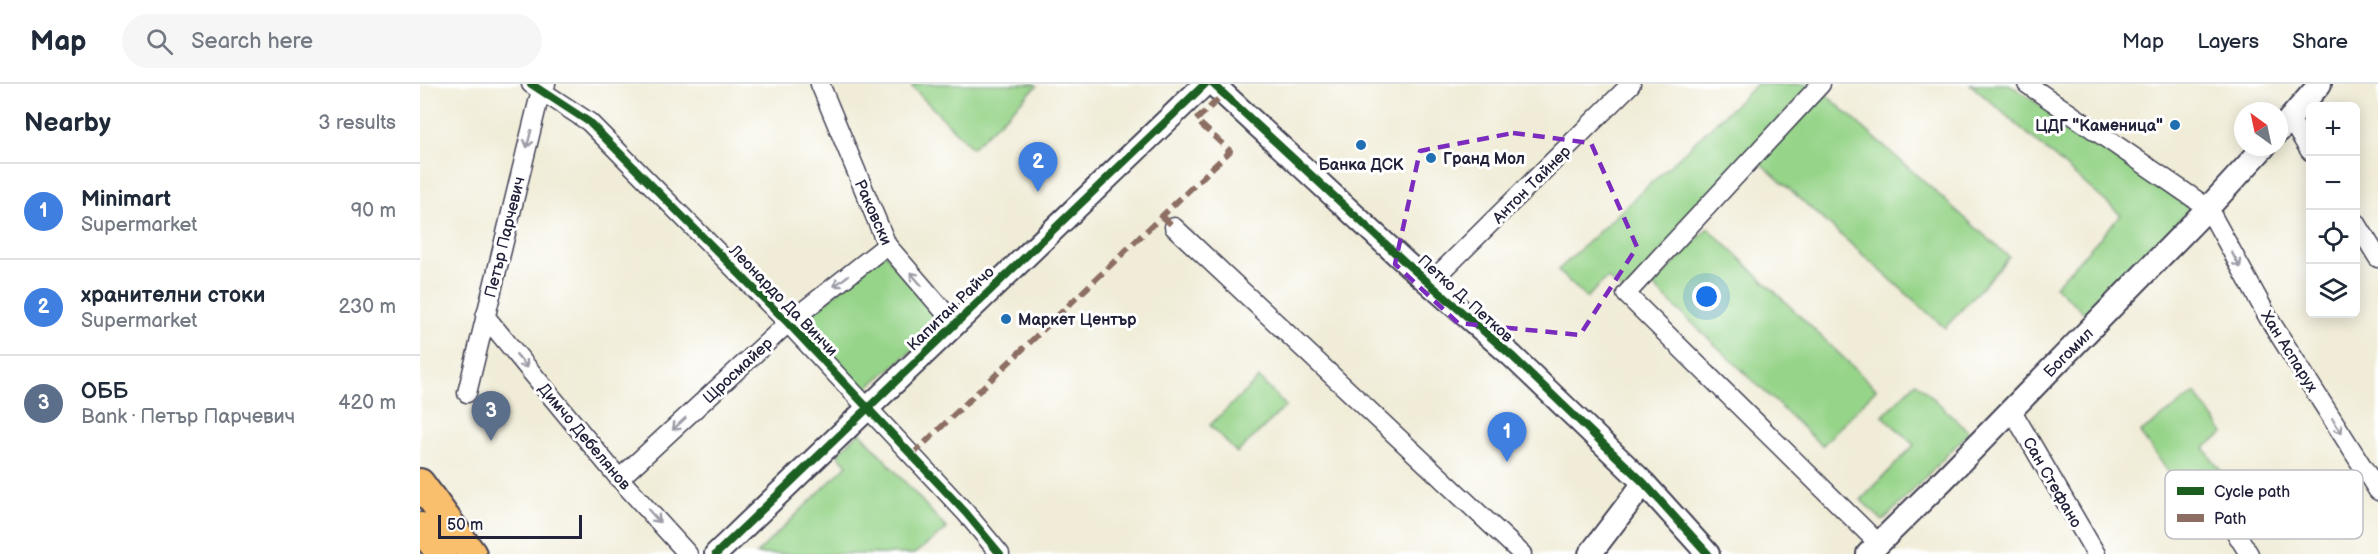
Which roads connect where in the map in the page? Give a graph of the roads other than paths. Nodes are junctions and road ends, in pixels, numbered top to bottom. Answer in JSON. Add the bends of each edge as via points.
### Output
{"nodes":[{"id":1,"x":820,"y":84,"type":"edge"},
{"id":2,"x":1205,"y":84,"type":"edge"},
{"id":3,"x":1213,"y":84,"type":"edge"},
{"id":4,"x":1631,"y":84,"type":"edge"},
{"id":5,"x":1821,"y":84,"type":"edge"},
{"id":6,"x":2027,"y":84,"type":"edge"},
{"id":7,"x":2320,"y":84,"type":"edge"},
{"id":8,"x":539,"y":86,"type":"edge"},
{"id":9,"x":2288,"y":120,"type":"edge"},
{"id":10,"x":2288,"y":129,"type":"edge"},
{"id":11,"x":2306,"y":147,"type":"edge"},
{"id":12,"x":2256,"y":156,"type":"edge"},
{"id":13,"x":2208,"y":208,"type":"junction"},
{"id":14,"x":1174,"y":227,"type":"dead end"},
{"id":15,"x":2360,"y":230,"type":"edge"},
{"id":16,"x":887,"y":245,"type":"junction"},
{"id":17,"x":2378,"y":258,"type":"edge"},
{"id":18,"x":1430,"y":283,"type":"junction"},
{"id":19,"x":485,"y":316,"type":"junction"},
{"id":20,"x":788,"y":323,"type":"junction"},
{"id":21,"x":954,"y":323,"type":"junction"},
{"id":22,"x":467,"y":393,"type":"dead end"},
{"id":23,"x":868,"y":407,"type":"junction"},
{"id":24,"x":2011,"y":409,"type":"junction"},
{"id":25,"x":619,"y":478,"type":"junction"},
{"id":26,"x":420,"y":483,"type":"edge"},
{"id":27,"x":1644,"y":483,"type":"junction"},
{"id":28,"x":2378,"y":491,"type":"edge"},
{"id":29,"x":420,"y":527,"type":"edge"},
{"id":30,"x":2240,"y":539,"type":"edge"},
{"id":31,"x":1701,"y":546,"type":"edge"},
{"id":32,"x":1873,"y":548,"type":"edge"},
{"id":33,"x":441,"y":554,"type":"edge"},
{"id":34,"x":472,"y":554,"type":"edge"},
{"id":35,"x":688,"y":554,"type":"edge"},
{"id":36,"x":716,"y":554,"type":"edge"},
{"id":37,"x":1000,"y":554,"type":"edge"},
{"id":38,"x":1522,"y":554,"type":"edge"},
{"id":39,"x":1590,"y":554,"type":"edge"},
{"id":40,"x":1720,"y":554,"type":"edge"},
{"id":41,"x":2096,"y":554,"type":"edge"},
{"id":42,"x":2249,"y":554,"type":"edge"}],
"edges":[{"from":1,"to":16,"type":"street","name":"Раковски"},
{"from":2,"to":21,"type":"street","name":"Капитан Райчо"},
{"from":3,"to":18,"type":"street","name":"Петко Д. Петков"},
{"from":4,"to":18,"type":"street","name":"Антон Тайнер"},
{"from":5,"to":32,"type":"street","via":[[1626,294]]},
{"from":6,"to":13,"type":"street"},
{"from":7,"to":9,"type":"street"},
{"from":8,"to":19,"type":"street","name":"Петър Парчевич","one_way":true},
{"from":8,"to":20,"type":"street","name":"Леонардо Да Винчи","via":[[589,122]]},
{"from":10,"to":11,"type":"street"},
{"from":12,"to":13,"type":"street","name":"Богомил"},
{"from":13,"to":24,"type":"street","name":"Богомил"},
{"from":13,"to":28,"type":"street","name":"Хан Аспарух","one_way":true,"via":[[2269,319]]},
{"from":14,"to":38,"type":"street"},
{"from":15,"to":17,"type":"street"},
{"from":16,"to":20,"type":"street","name":"Щросмайер","one_way":true},
{"from":21,"to":16,"type":"street","name":"Раковски","one_way":true},
{"from":18,"to":27,"type":"street","name":"Петко Д. Петков"},
{"from":19,"to":22,"type":"street","name":"Петър Парчевич"},
{"from":19,"to":25,"type":"street","name":"Димчо Дебелянов","one_way":true},
{"from":20,"to":23,"type":"street","name":"Леонардо Да Винчи"},
{"from":20,"to":25,"type":"street","name":"Щросмайер","one_way":true},
{"from":21,"to":23,"type":"street","name":"Капитан Райчо"},
{"from":23,"to":36,"type":"street","name":"Капитан Райчо"},
{"from":23,"to":37,"type":"street","name":"Леонардо Да Винчи"},
{"from":24,"to":32,"type":"street","name":"Богомил"},
{"from":24,"to":41,"type":"street","name":"Сан Стефано"},
{"from":25,"to":35,"type":"street","name":"Димчо Дебелянов","one_way":true},
{"from":26,"to":34,"type":"main road"},
{"from":27,"to":31,"type":"street","name":"Петко Д. Петков"},
{"from":27,"to":39,"type":"street"},
{"from":29,"to":33,"type":"main road"},
{"from":30,"to":42,"type":"street"},
{"from":31,"to":40,"type":"street","name":"Петко Д. Петков"}]}
